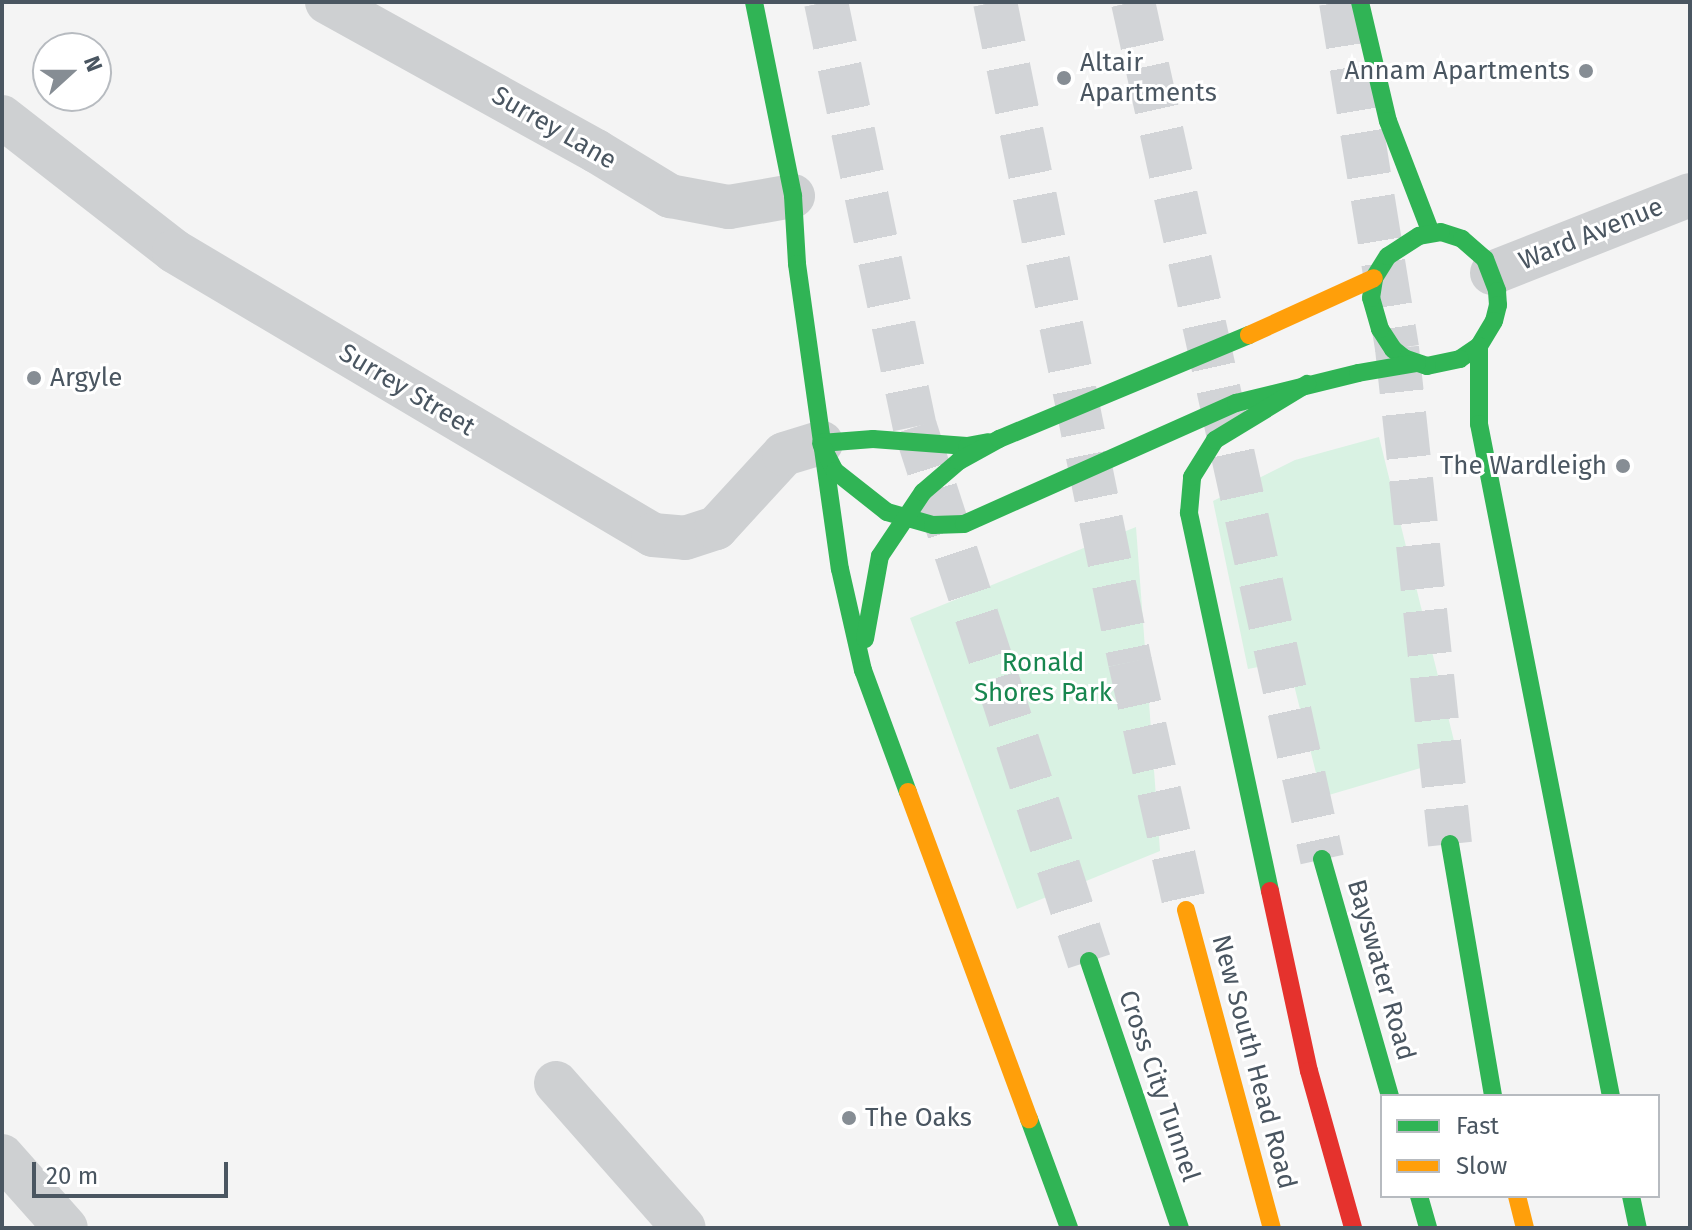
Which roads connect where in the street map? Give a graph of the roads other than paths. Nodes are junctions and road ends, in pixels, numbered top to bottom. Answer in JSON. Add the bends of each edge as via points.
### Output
{"nodes":[{"id":1,"x":327,"y":2,"type":"edge"},
{"id":2,"x":754,"y":2,"type":"edge"},
{"id":3,"x":1360,"y":2,"type":"edge"},
{"id":4,"x":2,"y":117,"type":"edge"},
{"id":5,"x":1690,"y":195,"type":"edge"},
{"id":6,"x":793,"y":196,"type":"junction"},
{"id":7,"x":1431,"y":233,"type":"junction"},
{"id":8,"x":1492,"y":273,"type":"junction"},
{"id":9,"x":1374,"y":278,"type":"junction"},
{"id":10,"x":1479,"y":346,"type":"junction"},
{"id":11,"x":1417,"y":363,"type":"junction"},
{"id":12,"x":1307,"y":384,"type":"junction"},
{"id":13,"x":999,"y":439,"type":"junction"},
{"id":14,"x":821,"y":443,"type":"junction"},
{"id":15,"x":903,"y":519,"type":"junction"},
{"id":16,"x":863,"y":670,"type":"junction"},
{"id":17,"x":1450,"y":844,"type":"tunnel mouth"},
{"id":18,"x":1322,"y":859,"type":"tunnel mouth"},
{"id":19,"x":1186,"y":910,"type":"tunnel mouth"},
{"id":20,"x":1089,"y":961,"type":"tunnel mouth"},
{"id":21,"x":556,"y":1083,"type":"dead end"},
{"id":22,"x":1389,"y":1094,"type":"edge"},
{"id":23,"x":1493,"y":1094,"type":"edge"},
{"id":24,"x":1611,"y":1094,"type":"edge"},
{"id":25,"x":2,"y":1156,"type":"edge"},
{"id":26,"x":1420,"y":1198,"type":"edge"},
{"id":27,"x":1518,"y":1198,"type":"edge"},
{"id":28,"x":1631,"y":1198,"type":"edge"},
{"id":29,"x":66,"y":1228,"type":"edge"},
{"id":30,"x":684,"y":1228,"type":"edge"},
{"id":31,"x":1069,"y":1228,"type":"edge"},
{"id":32,"x":1180,"y":1228,"type":"edge"},
{"id":33,"x":1272,"y":1228,"type":"edge"},
{"id":34,"x":1353,"y":1228,"type":"edge"},
{"id":35,"x":1428,"y":1228,"type":"edge"},
{"id":36,"x":1525,"y":1228,"type":"edge"},
{"id":37,"x":1638,"y":1228,"type":"edge"}],
"edges":[{"from":1,"to":6,"type":"street","name":"Surrey Lane","via":[[670,196],[729,207]]},
{"from":2,"to":6,"type":"main road"},
{"from":3,"to":7,"type":"main road","via":[[1388,121]]},
{"from":4,"to":14,"type":"street","name":"Surrey Street","via":[[174,251],[653,535],[685,538],[716,528],[784,454]]},
{"from":5,"to":8,"type":"street","name":"Ward Avenue"},
{"from":6,"to":14,"type":"main road"},
{"from":7,"to":8,"type":"main road","via":[[1462,239],[1485,259]]},
{"from":7,"to":9,"type":"main road","via":[[1397,247]]},
{"from":8,"to":10,"type":"main road","via":[[1498,305]]},
{"from":9,"to":11,"type":"main road","via":[[1371,298],[1380,329],[1393,349]]},
{"from":9,"to":13,"type":"main road","via":[[1298,315]]},
{"from":10,"to":11,"type":"main road","via":[[1460,359]]},
{"from":10,"to":24,"type":"main road","via":[[1479,424]]},
{"from":11,"to":12,"type":"main road"},
{"from":12,"to":15,"type":"main road","via":[[1209,413],[964,524]]},
{"from":12,"to":34,"type":"main road","via":[[1215,440],[1192,477],[1189,513],[1309,1071]]},
{"from":13,"to":14,"type":"main road","via":[[967,446],[902,439]]},
{"from":13,"to":15,"type":"main road","via":[[939,476]]},
{"from":14,"to":15,"type":"main road","via":[[850,486]]},
{"from":14,"to":16,"type":"main road","via":[[840,569]]},
{"from":15,"to":16,"type":"main road","via":[[880,556],[872,585]]},
{"from":16,"to":31,"type":"main road"},
{"from":17,"to":23,"type":"main road"},
{"from":18,"to":22,"type":"main road","name":"Bayswater Road"},
{"from":19,"to":33,"type":"main road","name":"New South Head Road"},
{"from":20,"to":32,"type":"main road","name":"Cross City Tunnel"},
{"from":21,"to":30,"type":"street"},
{"from":25,"to":29,"type":"street"},
{"from":26,"to":35,"type":"main road"},
{"from":27,"to":36,"type":"main road"},
{"from":28,"to":37,"type":"main road"}]}
